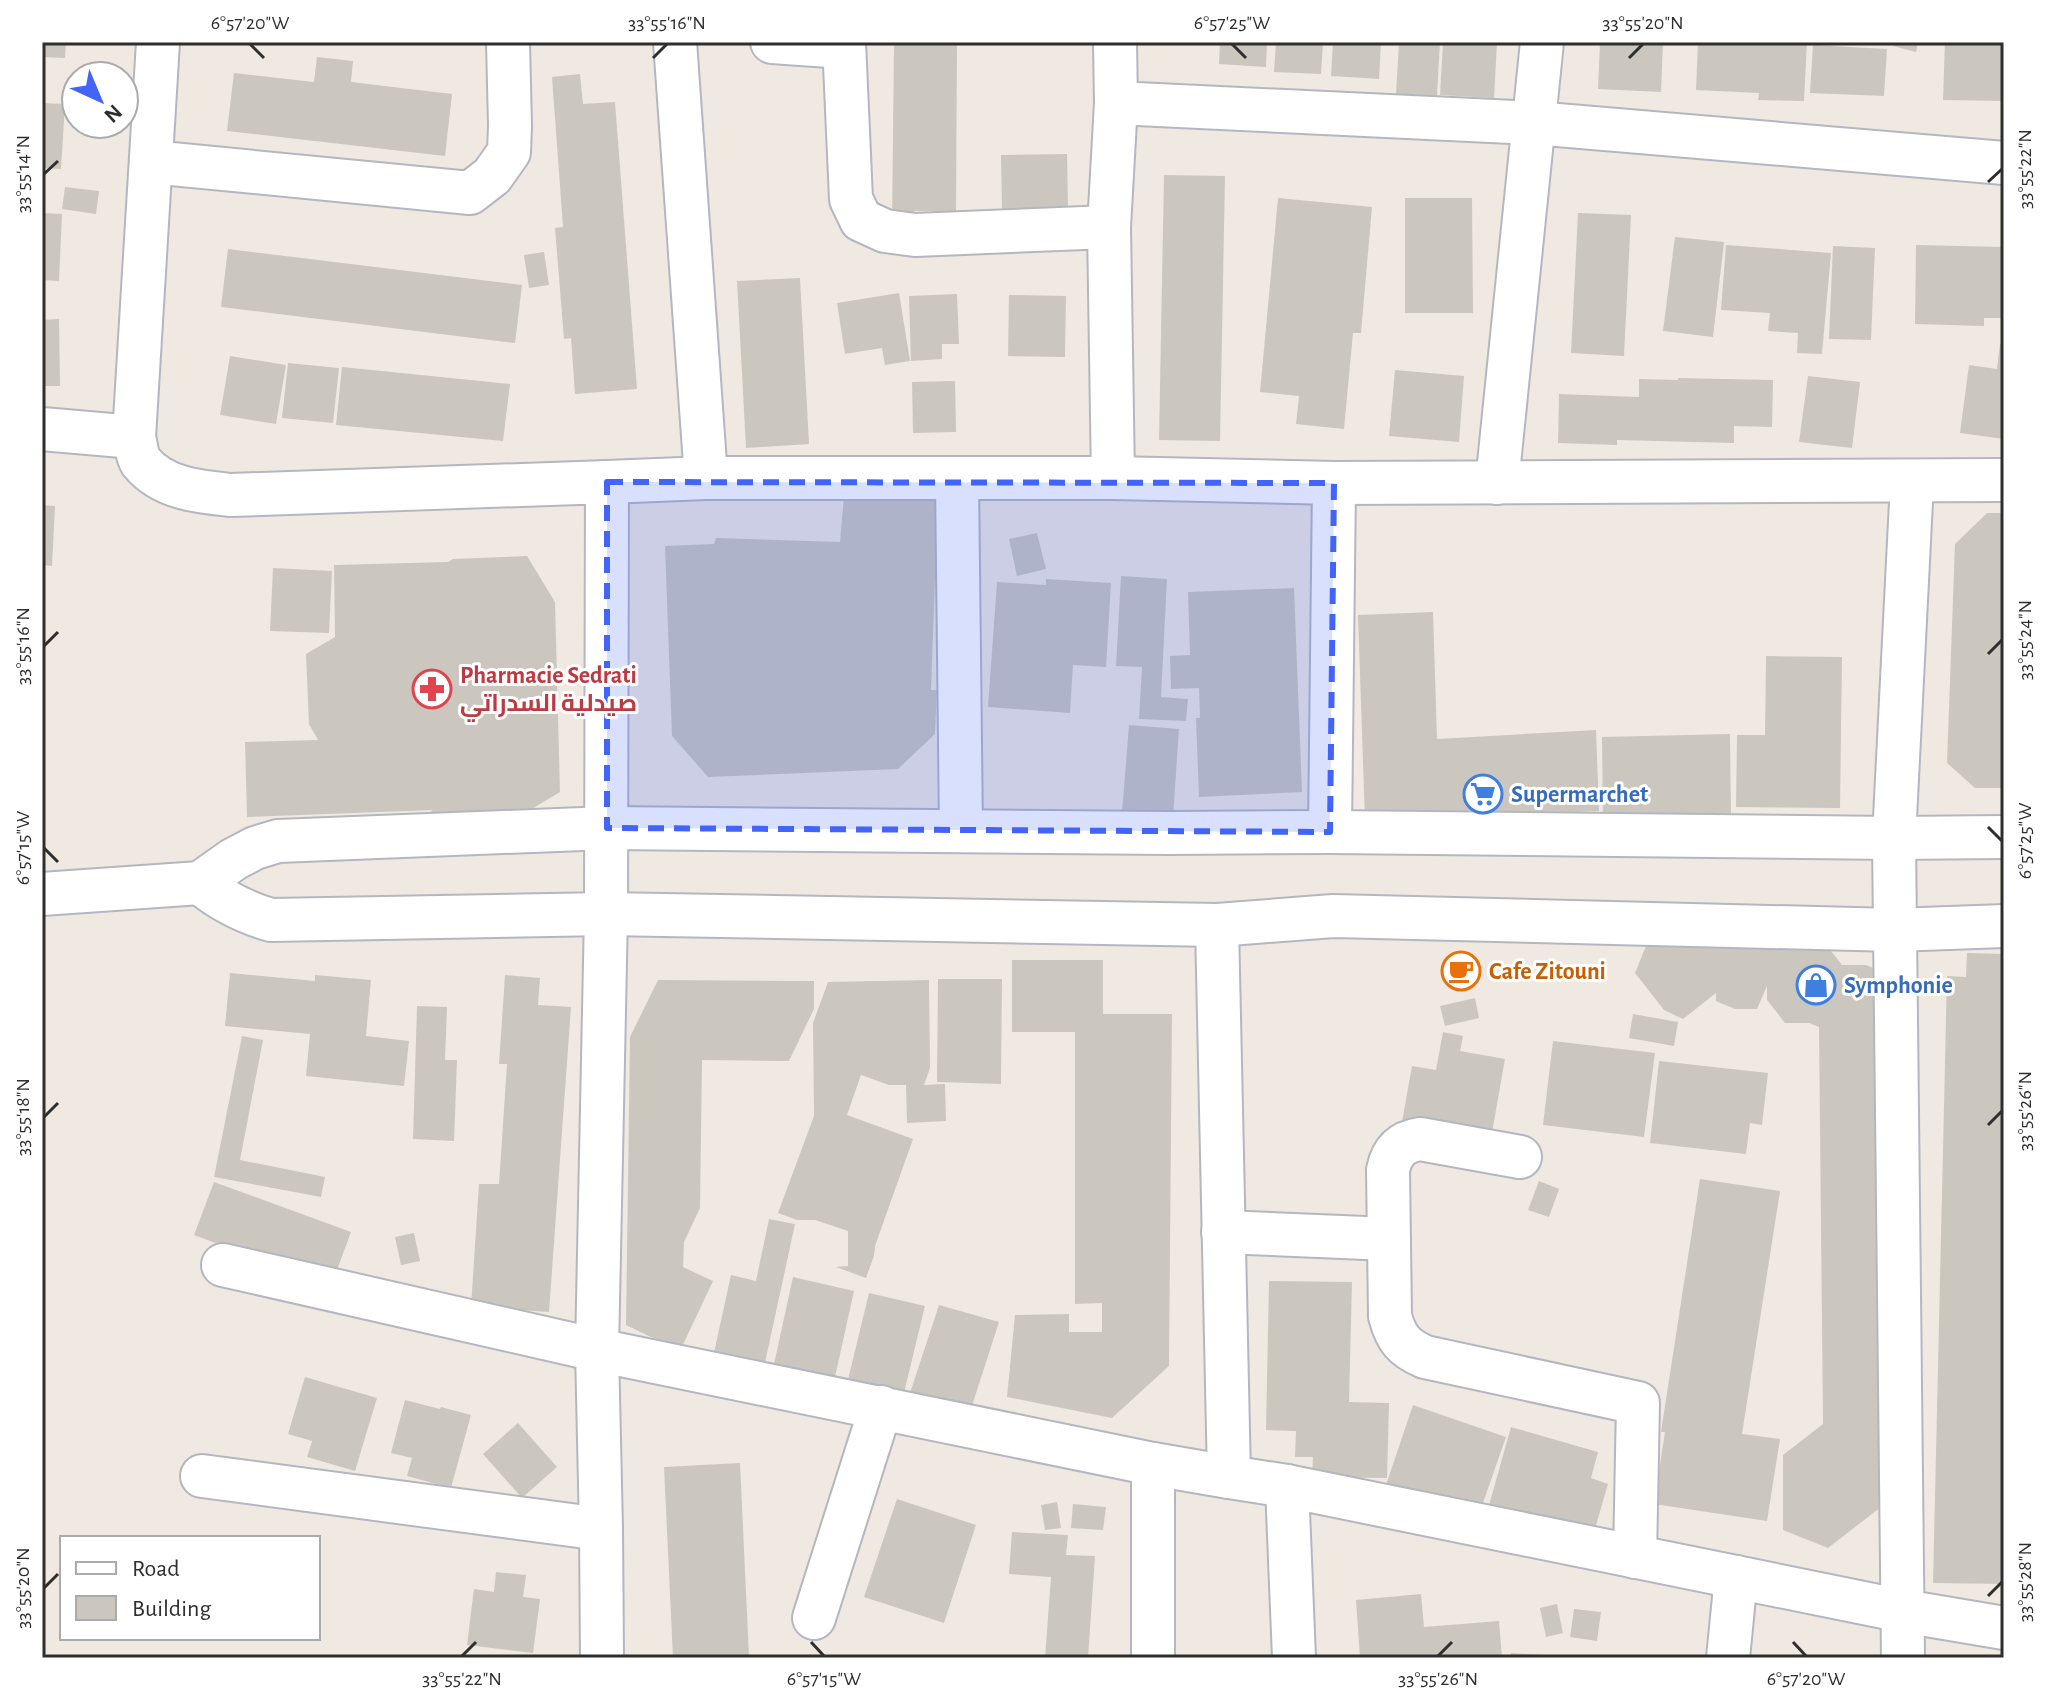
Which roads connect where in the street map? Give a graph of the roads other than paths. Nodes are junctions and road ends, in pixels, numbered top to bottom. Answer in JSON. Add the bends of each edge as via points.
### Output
{"nodes":[{"id":1,"x":158,"y":42,"type":"edge"},
{"id":2,"x":508,"y":42,"type":"edge"},
{"id":3,"x":675,"y":42,"type":"edge"},
{"id":4,"x":772,"y":42,"type":"edge"},
{"id":5,"x":1115,"y":42,"type":"edge"},
{"id":6,"x":1542,"y":42,"type":"edge"},
{"id":7,"x":844,"y":45,"type":"edge"},
{"id":8,"x":1116,"y":103,"type":"junction"},
{"id":9,"x":1534,"y":123,"type":"junction"},
{"id":10,"x":151,"y":162,"type":"junction"},
{"id":11,"x":2004,"y":163,"type":"edge"},
{"id":12,"x":1109,"y":227,"type":"junction"},
{"id":13,"x":42,"y":429,"type":"edge"},
{"id":14,"x":134,"y":437,"type":"junction"},
{"id":15,"x":706,"y":478,"type":"junction"},
{"id":16,"x":1113,"y":478,"type":"junction"},
{"id":17,"x":957,"y":479,"type":"junction"},
{"id":18,"x":2004,"y":480,"type":"edge"},
{"id":19,"x":607,"y":482,"type":"junction"},
{"id":20,"x":1912,"y":482,"type":"junction"},
{"id":21,"x":1334,"y":483,"type":"junction"},
{"id":22,"x":1497,"y":483,"type":"junction"},
{"id":23,"x":607,"y":828,"type":"junction"},
{"id":24,"x":961,"y":831,"type":"junction"},
{"id":25,"x":1330,"y":832,"type":"junction"},
{"id":26,"x":2004,"y":837,"type":"edge"},
{"id":27,"x":1894,"y":838,"type":"junction"},
{"id":28,"x":200,"y":883,"type":"junction"},
{"id":29,"x":42,"y":894,"type":"edge"},
{"id":30,"x":606,"y":914,"type":"junction"},
{"id":31,"x":1217,"y":925,"type":"junction"},
{"id":32,"x":2004,"y":926,"type":"edge"},
{"id":33,"x":1894,"y":930,"type":"junction"},
{"id":34,"x":1520,"y":1157,"type":"dead end"},
{"id":35,"x":1223,"y":1232,"type":"junction"},
{"id":36,"x":1389,"y":1239,"type":"junction"},
{"id":37,"x":223,"y":1265,"type":"dead end"},
{"id":38,"x":597,"y":1350,"type":"junction"},
{"id":39,"x":881,"y":1407,"type":"junction"},
{"id":40,"x":1153,"y":1464,"type":"junction"},
{"id":41,"x":202,"y":1476,"type":"dead end"},
{"id":42,"x":1229,"y":1477,"type":"junction"},
{"id":43,"x":1287,"y":1486,"type":"junction"},
{"id":44,"x":601,"y":1529,"type":"junction"},
{"id":45,"x":1635,"y":1557,"type":"junction"},
{"id":46,"x":1736,"y":1577,"type":"junction"},
{"id":47,"x":1903,"y":1611,"type":"junction"},
{"id":48,"x":814,"y":1618,"type":"dead end"},
{"id":49,"x":2004,"y":1628,"type":"edge"},
{"id":50,"x":602,"y":1658,"type":"edge"},
{"id":51,"x":1153,"y":1658,"type":"edge"},
{"id":52,"x":1294,"y":1658,"type":"edge"},
{"id":53,"x":1728,"y":1658,"type":"edge"},
{"id":54,"x":1903,"y":1658,"type":"edge"}],
"edges":[{"from":1,"to":10,"type":"street"},
{"from":2,"to":10,"type":"street","via":[[509,152],[492,176],[470,193]]},
{"from":3,"to":15,"type":"street"},
{"from":4,"to":7,"type":"street"},
{"from":5,"to":8,"type":"street"},
{"from":6,"to":9,"type":"street"},
{"from":7,"to":12,"type":"street","via":[[851,199],[861,220],[885,231],[915,235]]},
{"from":8,"to":9,"type":"street"},
{"from":8,"to":12,"type":"street"},
{"from":9,"to":11,"type":"street"},
{"from":9,"to":22,"type":"street"},
{"from":10,"to":14,"type":"street"},
{"from":12,"to":16,"type":"street"},
{"from":13,"to":14,"type":"street"},
{"from":14,"to":19,"type":"street","via":[[140,461],[158,476],[195,491],[231,495]]},
{"from":15,"to":17,"type":"street"},
{"from":15,"to":19,"type":"street"},
{"from":16,"to":17,"type":"street"},
{"from":16,"to":21,"type":"street"},
{"from":17,"to":24,"type":"street"},
{"from":18,"to":20,"type":"street"},
{"from":19,"to":23,"type":"street"},
{"from":20,"to":22,"type":"street"},
{"from":20,"to":27,"type":"street"},
{"from":21,"to":22,"type":"street"},
{"from":21,"to":25,"type":"street"},
{"from":23,"to":24,"type":"street"},
{"from":23,"to":28,"type":"street","via":[[278,841],[234,859]]},
{"from":23,"to":30,"type":"street"},
{"from":24,"to":25,"type":"street"},
{"from":25,"to":27,"type":"street"},
{"from":26,"to":27,"type":"street"},
{"from":27,"to":33,"type":"street"},
{"from":28,"to":29,"type":"street"},
{"from":28,"to":30,"type":"street","via":[[229,904],[271,920]]},
{"from":30,"to":31,"type":"street"},
{"from":30,"to":38,"type":"street"},
{"from":31,"to":33,"type":"street","via":[[1333,916]]},
{"from":31,"to":35,"type":"street"},
{"from":32,"to":33,"type":"street"},
{"from":33,"to":47,"type":"street"},
{"from":34,"to":36,"type":"street","via":[[1408,1141],[1397,1148],[1388,1170]]},
{"from":35,"to":36,"type":"street"},
{"from":35,"to":42,"type":"street"},
{"from":36,"to":45,"type":"street","via":[[1390,1316],[1393,1330],[1412,1351],[1638,1403]]},
{"from":37,"to":38,"type":"street"},
{"from":38,"to":39,"type":"street"},
{"from":38,"to":44,"type":"street"},
{"from":39,"to":40,"type":"street"},
{"from":39,"to":48,"type":"street"},
{"from":40,"to":42,"type":"street"},
{"from":40,"to":51,"type":"street"},
{"from":41,"to":44,"type":"street"},
{"from":42,"to":43,"type":"street"},
{"from":43,"to":45,"type":"street"},
{"from":43,"to":52,"type":"street"},
{"from":44,"to":50,"type":"street"},
{"from":45,"to":46,"type":"street"},
{"from":46,"to":47,"type":"street"},
{"from":46,"to":53,"type":"street"},
{"from":47,"to":49,"type":"street"},
{"from":47,"to":54,"type":"street"}]}
